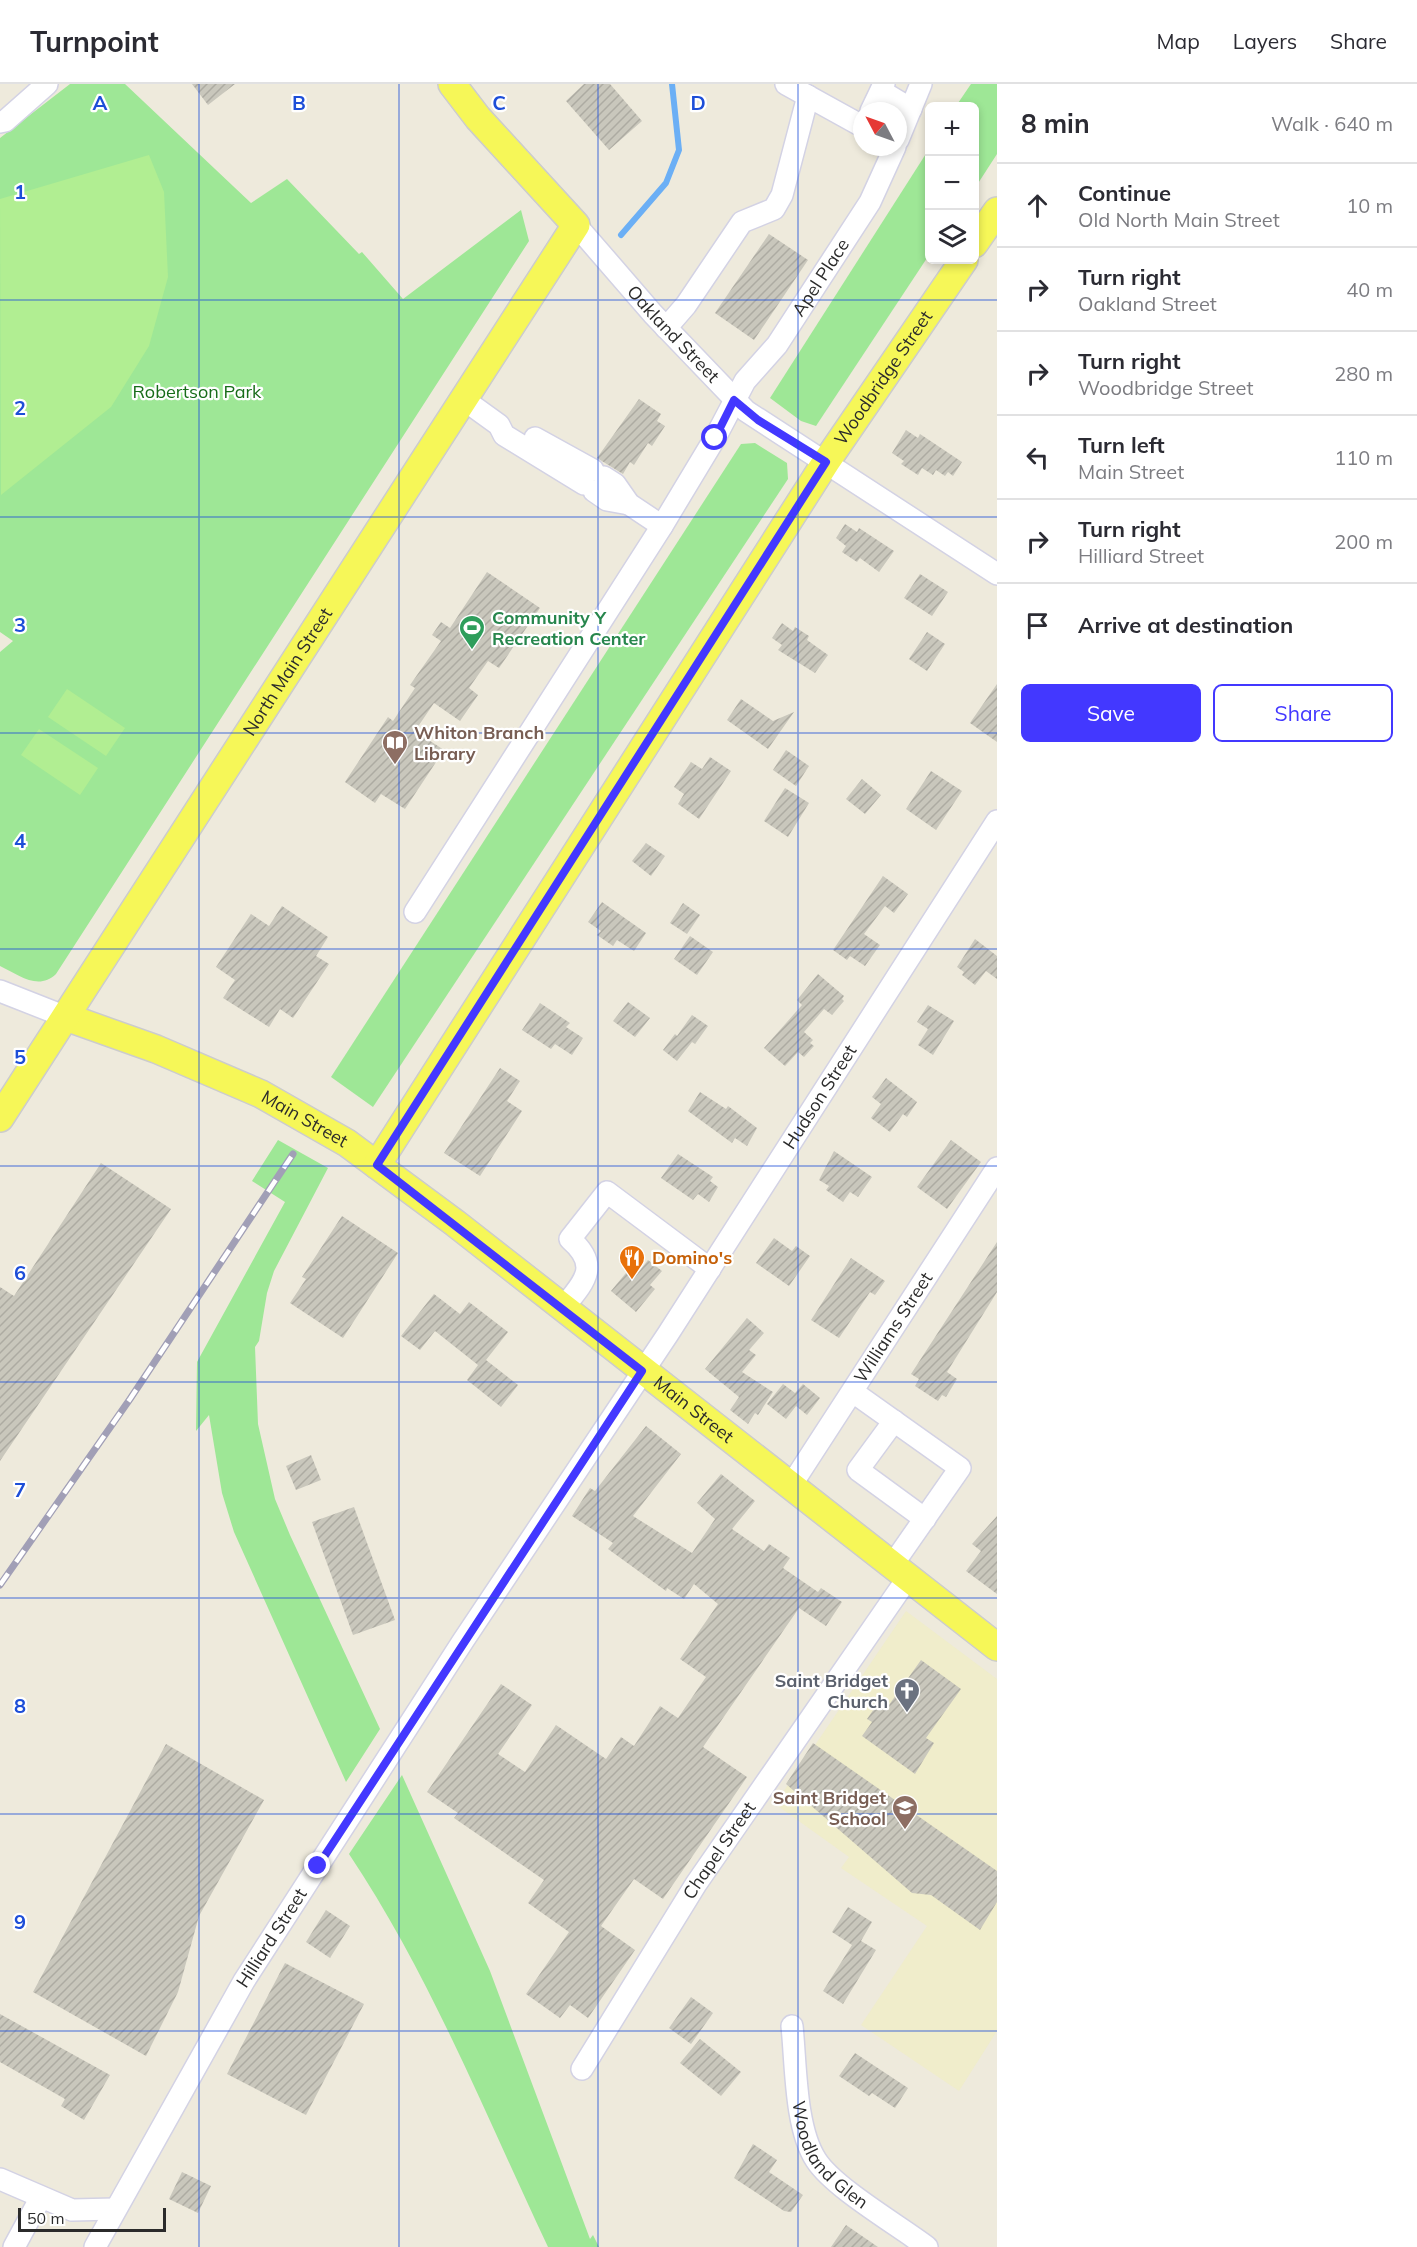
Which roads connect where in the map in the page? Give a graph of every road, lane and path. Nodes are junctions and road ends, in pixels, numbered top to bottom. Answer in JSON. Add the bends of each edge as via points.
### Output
{"nodes":[{"id":1,"x":47,"y":84,"type":"edge"},
{"id":2,"x":452,"y":84,"type":"edge"},
{"id":3,"x":786,"y":84,"type":"edge"},
{"id":4,"x":921,"y":84,"type":"edge"},
{"id":5,"x":883,"y":87,"type":"edge"},
{"id":6,"x":808,"y":96,"type":"junction"},
{"id":7,"x":876,"y":102,"type":"edge"},
{"id":8,"x":911,"y":109,"type":"junction"},
{"id":9,"x":907,"y":119,"type":"edge"},
{"id":10,"x":853,"y":121,"type":"edge"},
{"id":11,"x":0,"y":122,"type":"edge"},
{"id":12,"x":891,"y":156,"type":"edge"},
{"id":13,"x":997,"y":211,"type":"edge"},
{"id":14,"x":576,"y":225,"type":"junction"},
{"id":15,"x":979,"y":238,"type":"edge"},
{"id":16,"x":961,"y":264,"type":"edge"},
{"id":17,"x":666,"y":328,"type":"junction"},
{"id":18,"x":463,"y":399,"type":"junction"},
{"id":19,"x":734,"y":400,"type":"junction"},
{"id":20,"x":826,"y":462,"type":"junction"},
{"id":21,"x":662,"y":526,"type":"junction"},
{"id":22,"x":997,"y":574,"type":"edge"},
{"id":23,"x":997,"y":821,"type":"edge"},
{"id":24,"x":415,"y":912,"type":"dead end"},
{"id":25,"x":0,"y":991,"type":"edge"},
{"id":26,"x":66,"y":1017,"type":"junction"},
{"id":27,"x":0,"y":1118,"type":"edge"},
{"id":28,"x":377,"y":1165,"type":"junction"},
{"id":29,"x":997,"y":1168,"type":"edge"},
{"id":30,"x":710,"y":1269,"type":"junction"},
{"id":31,"x":563,"y":1308,"type":"junction"},
{"id":32,"x":642,"y":1371,"type":"junction"},
{"id":33,"x":853,"y":1392,"type":"junction"},
{"id":34,"x":894,"y":1421,"type":"junction"},
{"id":35,"x":790,"y":1487,"type":"junction"},
{"id":36,"x":925,"y":1519,"type":"junction"},
{"id":37,"x":899,"y":1573,"type":"junction"},
{"id":38,"x":997,"y":1647,"type":"edge"},
{"id":39,"x":792,"y":2026,"type":"dead end"},
{"id":40,"x":582,"y":2068,"type":"dead end"},
{"id":41,"x":0,"y":2179,"type":"edge"},
{"id":42,"x":40,"y":2199,"type":"junction"},
{"id":43,"x":115,"y":2209,"type":"junction"},
{"id":44,"x":0,"y":2242,"type":"edge"},
{"id":45,"x":12,"y":2247,"type":"edge"},
{"id":46,"x":95,"y":2247,"type":"edge"},
{"id":47,"x":927,"y":2247,"type":"edge"}],
"edges":[{"from":1,"to":11,"type":"street"},
{"from":2,"to":14,"type":"main road","name":"Oakland Street"},
{"from":3,"to":6,"type":"street"},
{"from":4,"to":8,"type":"street"},
{"from":5,"to":7,"type":"street"},
{"from":5,"to":8,"type":"street"},
{"from":6,"to":10,"type":"street"},
{"from":6,"to":17,"type":"street","via":[[782,195],[774,209],[742,222]]},
{"from":8,"to":9,"type":"street"},
{"from":12,"to":19,"type":"street","name":"Apel Place","via":[[870,202],[777,345],[745,381]]},
{"from":13,"to":15,"type":"main road"},
{"from":14,"to":17,"type":"street","name":"Oakland Street"},
{"from":14,"to":18,"type":"main road","name":"North Main Street"},
{"from":16,"to":20,"type":"main road","name":"Woodbridge Street"},
{"from":17,"to":19,"type":"street","name":"Oakland Street"},
{"from":18,"to":21,"type":"street","via":[[593,481],[607,500],[629,504]]},
{"from":18,"to":26,"type":"main road","name":"North Main Street"},
{"from":19,"to":20,"type":"street","name":"Oakland Street","via":[[758,420]]},
{"from":19,"to":21,"type":"street","name":"Apel Place"},
{"from":20,"to":22,"type":"street","name":"Oakland Street"},
{"from":20,"to":28,"type":"main road","name":"Woodbridge Street"},
{"from":21,"to":24,"type":"street","name":"Apel Place"},
{"from":23,"to":30,"type":"street","name":"Hudson Street"},
{"from":25,"to":26,"type":"street"},
{"from":26,"to":27,"type":"main road","name":"North Main Street"},
{"from":26,"to":28,"type":"main road","name":"Main Street","via":[[156,1049],[272,1099]]},
{"from":28,"to":31,"type":"main road","name":"Main Street"},
{"from":29,"to":33,"type":"street","name":"Williams Street"},
{"from":30,"to":31,"type":"street","via":[[607,1192],[570,1239],[582,1250],[587,1263],[586,1279]]},
{"from":30,"to":32,"type":"street","name":"Hudson Street"},
{"from":31,"to":32,"type":"main road","name":"Main Street"},
{"from":32,"to":35,"type":"main road","name":"Main Street"},
{"from":32,"to":43,"type":"street","name":"Hilliard Street","via":[[244,1981]]},
{"from":33,"to":34,"type":"street"},
{"from":33,"to":35,"type":"street","name":"Williams Street"},
{"from":34,"to":36,"type":"street","name":"Chapel Street","via":[[960,1468]]},
{"from":34,"to":36,"type":"street","via":[[858,1470]]},
{"from":35,"to":37,"type":"main road","name":"Main Street"},
{"from":36,"to":37,"type":"street","name":"Chapel Street"},
{"from":37,"to":38,"type":"main road","name":"Main Street"},
{"from":37,"to":40,"type":"street","name":"Chapel Street","via":[[696,1884]]},
{"from":39,"to":47,"type":"street","name":"Woodland Glen","via":[[802,2123],[815,2159],[830,2177]]},
{"from":41,"to":42,"type":"street"},
{"from":42,"to":43,"type":"street","via":[[72,2210]]},
{"from":42,"to":45,"type":"street"},
{"from":43,"to":46,"type":"street","name":"Hilliard Street"},
{"from":44,"to":45,"type":"street"}]}
